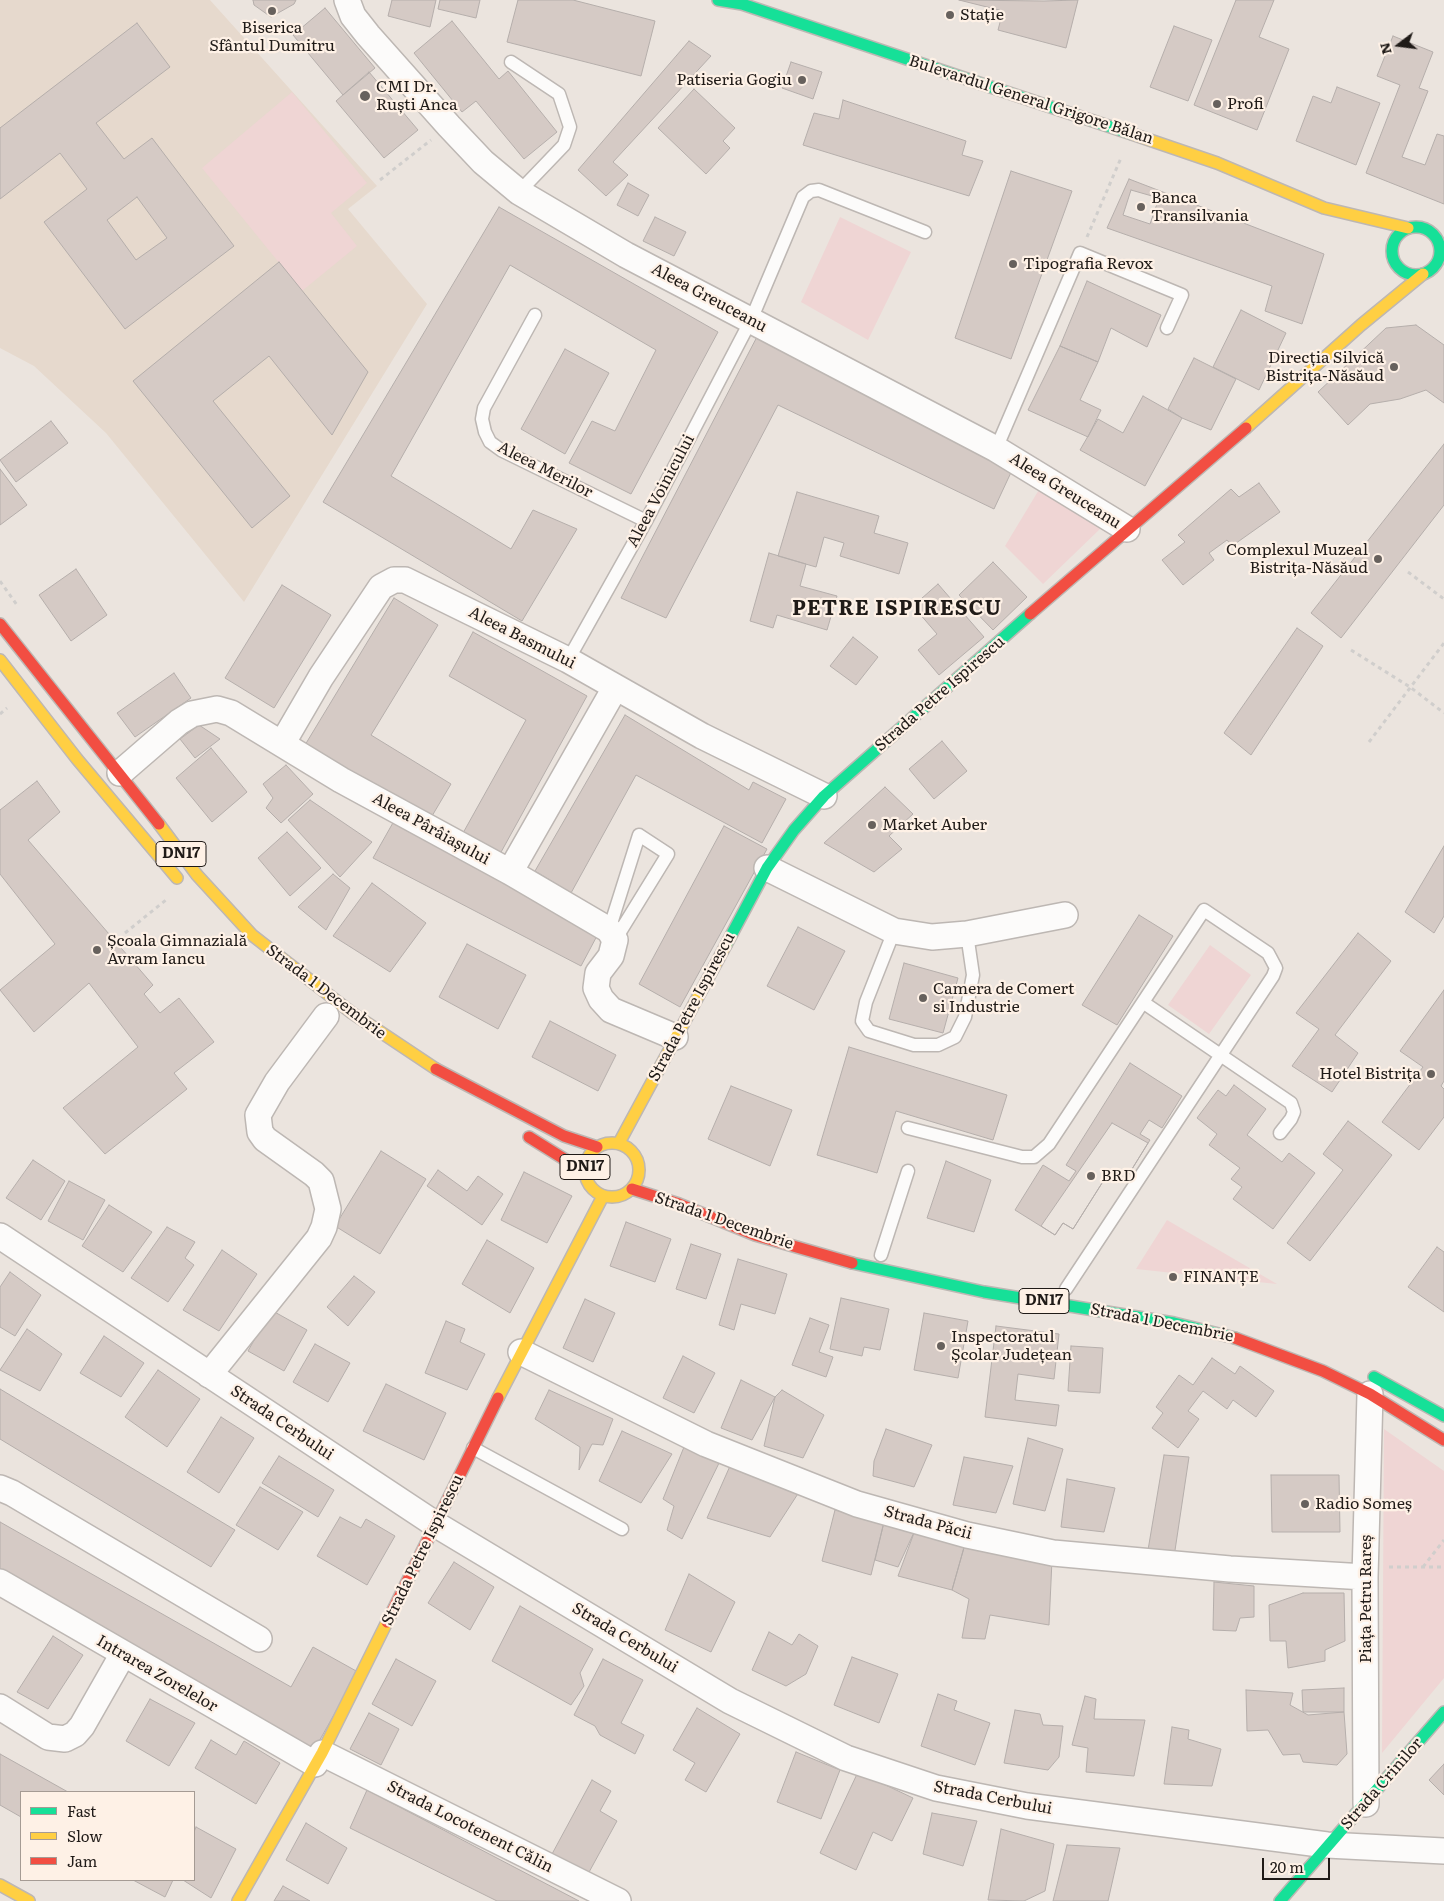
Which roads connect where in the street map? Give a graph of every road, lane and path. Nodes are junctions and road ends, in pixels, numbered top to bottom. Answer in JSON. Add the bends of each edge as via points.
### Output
{"nodes":[{"id":1,"x":347,"y":0,"type":"edge"},
{"id":2,"x":718,"y":0,"type":"edge"},
{"id":3,"x":732,"y":1,"type":"edge"},
{"id":4,"x":511,"y":62,"type":"dead end"},
{"id":5,"x":449,"y":126,"type":"junction"},
{"id":6,"x":1132,"y":134,"type":"junction"},
{"id":7,"x":380,"y":180,"type":"dead end"},
{"id":8,"x":519,"y":192,"type":"junction"},
{"id":9,"x":1324,"y":208,"type":"junction"},
{"id":10,"x":1350,"y":228,"type":"dead end"},
{"id":11,"x":1408,"y":228,"type":"junction"},
{"id":12,"x":924,"y":232,"type":"dead end"},
{"id":13,"x":1378,"y":246,"type":"dead end"},
{"id":14,"x":1442,"y":247,"type":"edge"},
{"id":15,"x":1080,"y":253,"type":"junction"},
{"id":16,"x":1394,"y":258,"type":"junction"},
{"id":17,"x":1426,"y":272,"type":"junction"},
{"id":18,"x":1444,"y":274,"type":"edge"},
{"id":19,"x":1387,"y":279,"type":"dead end"},
{"id":20,"x":1380,"y":296,"type":"dead end"},
{"id":21,"x":534,"y":315,"type":"dead end"},
{"id":22,"x":751,"y":320,"type":"junction"},
{"id":23,"x":1361,"y":325,"type":"junction"},
{"id":24,"x":1168,"y":328,"type":"dead end"},
{"id":25,"x":996,"y":449,"type":"junction"},
{"id":26,"x":646,"y":521,"type":"junction"},
{"id":27,"x":1127,"y":529,"type":"junction"},
{"id":28,"x":1408,"y":572,"type":"dead end"},
{"id":29,"x":1444,"y":599,"type":"edge"},
{"id":30,"x":0,"y":624,"type":"edge"},
{"id":31,"x":1444,"y":643,"type":"edge"},
{"id":32,"x":1351,"y":650,"type":"dead end"},
{"id":33,"x":0,"y":660,"type":"edge"},
{"id":34,"x":568,"y":660,"type":"junction"},
{"id":35,"x":1410,"y":687,"type":"junction"},
{"id":36,"x":615,"y":688,"type":"junction"},
{"id":37,"x":1444,"y":713,"type":"edge"},
{"id":38,"x":1369,"y":742,"type":"dead end"},
{"id":39,"x":282,"y":744,"type":"junction"},
{"id":40,"x":120,"y":773,"type":"junction"},
{"id":41,"x":824,"y":796,"type":"junction"},
{"id":42,"x":767,"y":868,"type":"junction"},
{"id":43,"x":510,"y":872,"type":"junction"},
{"id":44,"x":184,"y":886,"type":"joint"},
{"id":45,"x":1066,"y":915,"type":"dead end"},
{"id":46,"x":894,"y":931,"type":"junction"},
{"id":47,"x":125,"y":933,"type":"dead end"},
{"id":48,"x":967,"y":934,"type":"junction"},
{"id":49,"x":612,"y":935,"type":"junction"},
{"id":50,"x":1144,"y":1003,"type":"junction"},
{"id":51,"x":327,"y":1016,"type":"dead end"},
{"id":52,"x":675,"y":1037,"type":"junction"},
{"id":53,"x":1221,"y":1054,"type":"junction"},
{"id":54,"x":908,"y":1128,"type":"dead end"},
{"id":55,"x":515,"y":1130,"type":"dead end"},
{"id":56,"x":1280,"y":1133,"type":"dead end"},
{"id":57,"x":618,"y":1143,"type":"junction"},
{"id":58,"x":597,"y":1147,"type":"junction"},
{"id":59,"x":908,"y":1171,"type":"dead end"},
{"id":60,"x":585,"y":1172,"type":"junction"},
{"id":61,"x":632,"y":1189,"type":"junction"},
{"id":62,"x":603,"y":1196,"type":"junction"},
{"id":63,"x":0,"y":1236,"type":"edge"},
{"id":64,"x":881,"y":1255,"type":"dead end"},
{"id":65,"x":1051,"y":1286,"type":"dead end"},
{"id":66,"x":1066,"y":1289,"type":"junction"},
{"id":67,"x":1081,"y":1291,"type":"dead end"},
{"id":68,"x":522,"y":1352,"type":"junction"},
{"id":69,"x":209,"y":1374,"type":"junction"},
{"id":70,"x":1366,"y":1383,"type":"junction"},
{"id":71,"x":1444,"y":1416,"type":"edge"},
{"id":72,"x":1444,"y":1440,"type":"edge"},
{"id":73,"x":473,"y":1448,"type":"junction"},
{"id":74,"x":0,"y":1488,"type":"edge"},
{"id":75,"x":435,"y":1524,"type":"junction"},
{"id":76,"x":622,"y":1529,"type":"dead end"},
{"id":77,"x":1444,"y":1540,"type":"edge"},
{"id":78,"x":1423,"y":1567,"type":"junction"},
{"id":79,"x":1444,"y":1567,"type":"edge"},
{"id":80,"x":1365,"y":1572,"type":"junction"},
{"id":81,"x":0,"y":1582,"type":"edge"},
{"id":82,"x":259,"y":1639,"type":"dead end"},
{"id":83,"x":123,"y":1654,"type":"junction"},
{"id":84,"x":0,"y":1707,"type":"edge"},
{"id":85,"x":1444,"y":1712,"type":"edge"},
{"id":86,"x":319,"y":1759,"type":"junction"},
{"id":87,"x":1366,"y":1804,"type":"junction"},
{"id":88,"x":1327,"y":1846,"type":"junction"},
{"id":89,"x":1444,"y":1851,"type":"edge"},
{"id":90,"x":0,"y":1885,"type":"edge"},
{"id":91,"x":29,"y":1901,"type":"edge"},
{"id":92,"x":238,"y":1901,"type":"edge"},
{"id":93,"x":618,"y":1901,"type":"edge"},
{"id":94,"x":1280,"y":1901,"type":"edge"}],
"edges":[{"from":1,"to":5,"type":"street","name":"Aleea Greuceanu","via":[[358,23]]},
{"from":2,"to":3,"type":"street","name":"Bulevardul General Grigore Bălan"},
{"from":3,"to":6,"type":"street","name":"Bulevardul General Grigore Bălan"},
{"from":4,"to":8,"type":"lane","via":[[558,94],[570,127],[564,145]]},
{"from":5,"to":7,"type":"path"},
{"from":5,"to":8,"type":"street","name":"Aleea Greuceanu","via":[[483,162]]},
{"from":6,"to":9,"type":"street","name":"Bulevardul General Grigore Bălan","via":[[1216,163]]},
{"from":6,"to":15,"type":"path"},
{"from":8,"to":22,"type":"street","name":"Aleea Greuceanu","via":[[626,255]]},
{"from":9,"to":10,"type":"street","name":"Bulevardul General Grigore Bălan"},
{"from":9,"to":11,"type":"street","name":"Bulevardul General Grigore Bălan"},
{"from":11,"to":14,"type":"street","via":[[1428,230]]},
{"from":11,"to":16,"type":"street","via":[[1394,242]]},
{"from":12,"to":22,"type":"lane","name":"Aleea Voinicului","via":[[819,190],[811,191],[804,196]]},
{"from":13,"to":16,"type":"street"},
{"from":14,"to":17,"type":"street","via":[[1439,259]]},
{"from":15,"to":24,"type":"lane","via":[[1182,295]]},
{"from":15,"to":25,"type":"lane"},
{"from":16,"to":17,"type":"street","via":[[1410,274]]},
{"from":16,"to":19,"type":"street"},
{"from":17,"to":18,"type":"street"},
{"from":17,"to":23,"type":"street","name":"Strada Petre Ispirescu"},
{"from":20,"to":23,"type":"street","name":"Strada Petre Ispirescu"},
{"from":21,"to":26,"type":"lane","name":"Aleea Merilor","via":[[484,408],[482,419],[490,442]]},
{"from":22,"to":25,"type":"street","name":"Aleea Greuceanu"},
{"from":22,"to":26,"type":"lane","name":"Aleea Voinicului"},
{"from":23,"to":27,"type":"street","name":"Strada Petre Ispirescu"},
{"from":25,"to":27,"type":"street","name":"Aleea Greuceanu"},
{"from":26,"to":34,"type":"lane","name":"Aleea Voinicului"},
{"from":27,"to":41,"type":"street","name":"Strada Petre Ispirescu"},
{"from":28,"to":29,"type":"path"},
{"from":30,"to":40,"type":"street","name":"Strada 1 Decembrie","number":"DN17"},
{"from":31,"to":35,"type":"path"},
{"from":32,"to":35,"type":"path"},
{"from":33,"to":44,"type":"street","number":"DN17"},
{"from":34,"to":36,"type":"street","name":"Aleea Basmului"},
{"from":34,"to":39,"type":"street","name":"Aleea Basmului","via":[[413,584],[394,580],[381,587],[321,677]]},
{"from":35,"to":37,"type":"path"},
{"from":35,"to":38,"type":"path"},
{"from":36,"to":41,"type":"street","name":"Aleea Basmului","via":[[702,736]]},
{"from":36,"to":43,"type":"street"},
{"from":39,"to":40,"type":"street","name":"Aleea Pârâiașului","via":[[231,713],[217,709],[205,711],[179,722]]},
{"from":39,"to":43,"type":"street","name":"Aleea Pârâiașului","via":[[341,780]]},
{"from":40,"to":58,"type":"street","name":"Strada 1 Decembrie","number":"DN17","via":[[222,904],[273,953],[352,1013],[449,1077],[564,1136]]},
{"from":41,"to":42,"type":"street","name":"Strada Petre Ispirescu"},
{"from":42,"to":46,"type":"street"},
{"from":42,"to":52,"type":"street","name":"Strada Petre Ispirescu"},
{"from":43,"to":49,"type":"street","name":"Aleea Pârâiașului"},
{"from":44,"to":47,"type":"path"},
{"from":45,"to":48,"type":"street"},
{"from":46,"to":48,"type":"street","via":[[932,937]]},
{"from":46,"to":48,"type":"lane","via":[[866,1002],[862,1021],[868,1031],[914,1045],[938,1045],[955,1037],[965,1017],[974,975]]},
{"from":49,"to":49,"type":"lane","via":[[668,854],[640,835]]},
{"from":49,"to":52,"type":"street","via":[[611,956],[598,973],[596,988],[601,999],[610,1010]]},
{"from":50,"to":53,"type":"lane"},
{"from":50,"to":53,"type":"lane","via":[[1204,910],[1252,942],[1274,960],[1276,968],[1274,976]]},
{"from":50,"to":54,"type":"lane","via":[[1049,1144],[1034,1157],[1022,1157]]},
{"from":51,"to":69,"type":"street","via":[[277,1082],[258,1115],[260,1132],[265,1139],[321,1182],[328,1210],[324,1227],[319,1238]]},
{"from":52,"to":57,"type":"street","name":"Strada Petre Ispirescu"},
{"from":53,"to":56,"type":"lane","via":[[1291,1103],[1294,1112]]},
{"from":53,"to":66,"type":"lane"},
{"from":55,"to":60,"type":"street","number":"DN17"},
{"from":57,"to":58,"type":"street","name":"Strada 1 Decembrie","number":"DN17"},
{"from":57,"to":61,"type":"street","name":"Strada 1 Decembrie","number":"DN17","via":[[632,1151],[644,1174]]},
{"from":58,"to":60,"type":"street","number":"DN17","via":[[590,1154]]},
{"from":59,"to":64,"type":"lane"},
{"from":60,"to":62,"type":"street","number":"DN17","via":[[590,1186]]},
{"from":61,"to":62,"type":"street","number":"DN17","via":[[618,1197]]},
{"from":61,"to":70,"type":"street","name":"Strada 1 Decembrie","number":"DN17","via":[[755,1235],[877,1270],[984,1292],[1174,1323],[1241,1339],[1323,1371]]},
{"from":62,"to":68,"type":"street","name":"Strada Petre Ispirescu"},
{"from":63,"to":69,"type":"street","name":"Strada Cerbului"},
{"from":65,"to":66,"type":"street","name":"Strada 1 Decembrie","number":"DN17"},
{"from":66,"to":67,"type":"street","name":"Strada 1 Decembrie","number":"DN17"},
{"from":68,"to":73,"type":"street","name":"Strada Petre Ispirescu"},
{"from":68,"to":80,"type":"street","name":"Strada Păcii","via":[[706,1444],[857,1504],[967,1534],[1053,1553],[1230,1569]]},
{"from":69,"to":75,"type":"street","name":"Strada Cerbului"},
{"from":70,"to":71,"type":"street","name":"Strada 1 Decembrie","number":"DN17"},
{"from":70,"to":72,"type":"street","name":"Strada 1 Decembrie","number":"DN17"},
{"from":70,"to":80,"type":"street","name":"Piața Petru Rareș"},
{"from":73,"to":75,"type":"street","name":"Strada Petre Ispirescu"},
{"from":73,"to":76,"type":"lane"},
{"from":74,"to":82,"type":"street"},
{"from":75,"to":86,"type":"street","name":"Strada Petre Ispirescu"},
{"from":75,"to":88,"type":"street","name":"Strada Cerbului","via":[[730,1701],[846,1758],[936,1788],[1028,1806]]},
{"from":77,"to":78,"type":"path"},
{"from":78,"to":79,"type":"path"},
{"from":78,"to":80,"type":"path"},
{"from":80,"to":87,"type":"street","name":"Piața Petru Rareș"},
{"from":81,"to":83,"type":"street","name":"Intrarea Zorelelor"},
{"from":83,"to":84,"type":"street","via":[[82,1726],[66,1739],[48,1737]]},
{"from":83,"to":86,"type":"street","name":"Intrarea Zorelelor"},
{"from":85,"to":87,"type":"street","name":"Strada Crinilor"},
{"from":86,"to":92,"type":"street","name":"Strada Petre Ispirescu"},
{"from":86,"to":93,"type":"street","name":"Strada Locotenent Călin"},
{"from":87,"to":88,"type":"street","name":"Strada Crinilor"},
{"from":88,"to":89,"type":"street"},
{"from":88,"to":94,"type":"street","name":"Strada Crinilor"},
{"from":90,"to":91,"type":"street"}]}
